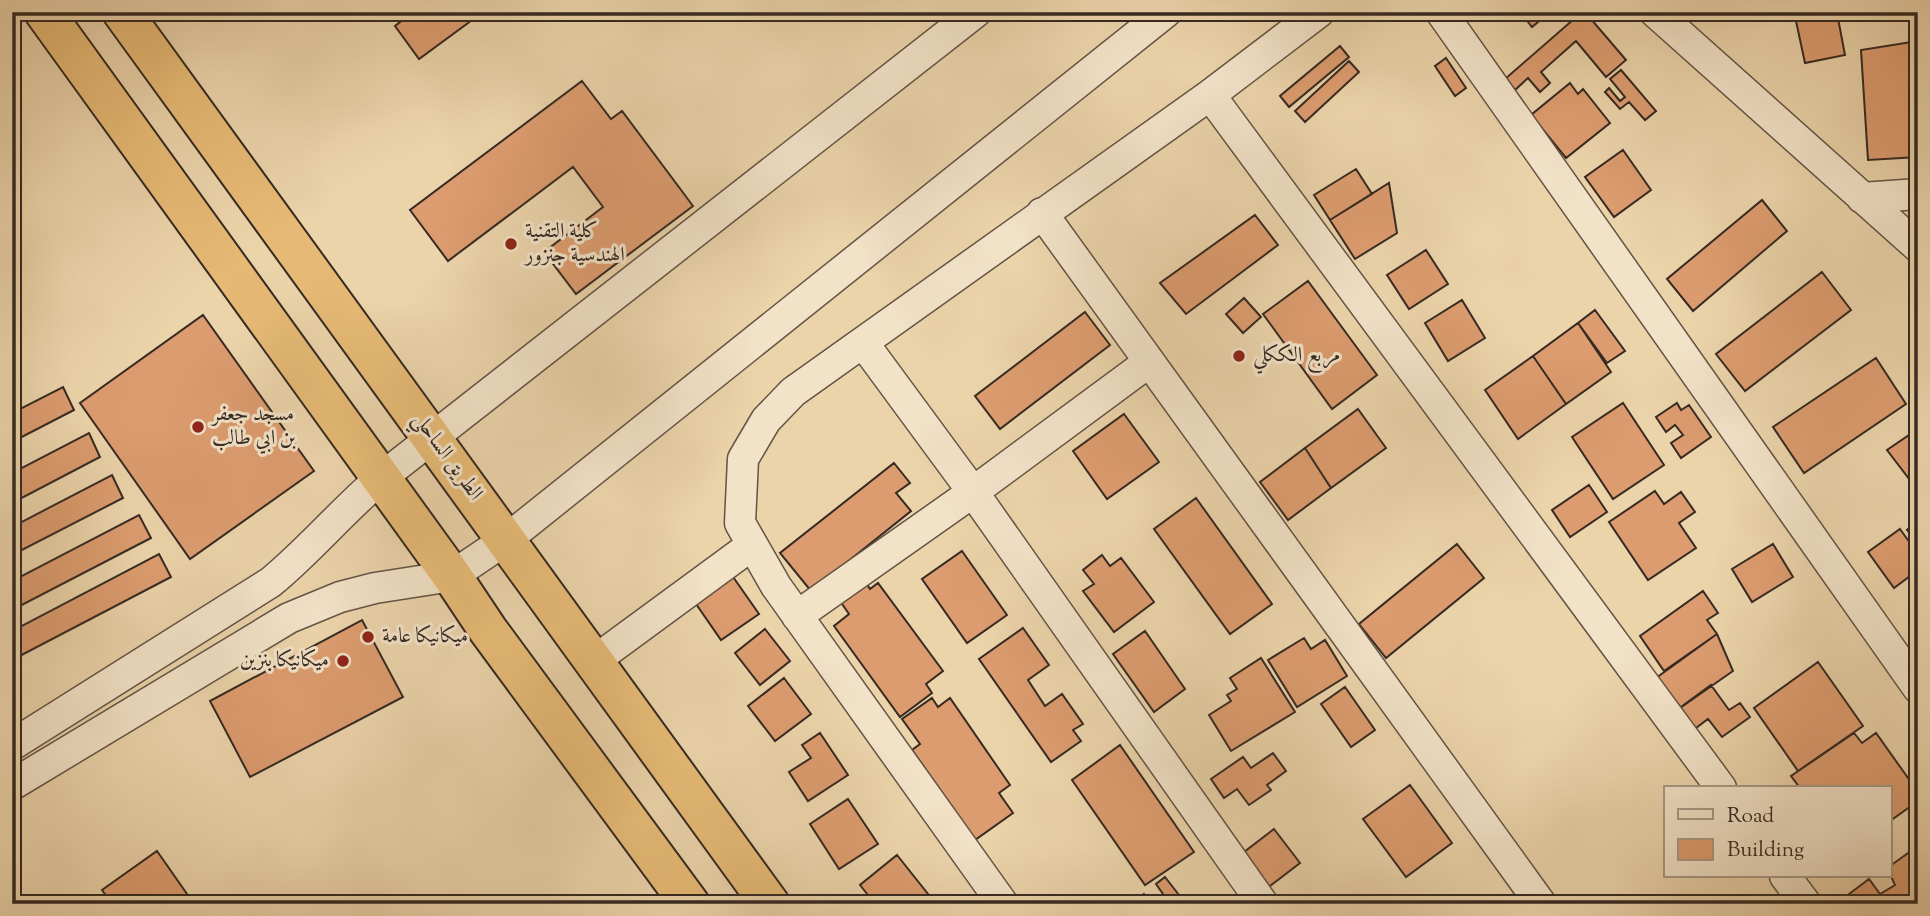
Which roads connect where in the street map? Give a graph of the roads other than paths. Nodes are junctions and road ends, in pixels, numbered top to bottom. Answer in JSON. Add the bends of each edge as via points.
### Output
{"nodes":[{"id":1,"x":44,"y":12,"type":"edge"},
{"id":2,"x":122,"y":12,"type":"edge"},
{"id":3,"x":976,"y":12,"type":"edge"},
{"id":4,"x":1166,"y":12,"type":"edge"},
{"id":5,"x":1319,"y":12,"type":"edge"},
{"id":6,"x":1441,"y":12,"type":"edge"},
{"id":7,"x":1655,"y":12,"type":"edge"},
{"id":8,"x":1210,"y":95,"type":"junction"},
{"id":9,"x":1918,"y":194,"type":"edge"},
{"id":10,"x":1862,"y":198,"type":"junction"},
{"id":11,"x":1042,"y":213,"type":"junction"},
{"id":12,"x":1918,"y":247,"type":"edge"},
{"id":13,"x":864,"y":344,"type":"junction"},
{"id":14,"x":1149,"y":362,"type":"junction"},
{"id":15,"x":434,"y":439,"type":"junction"},
{"id":16,"x":381,"y":478,"type":"junction"},
{"id":17,"x":972,"y":492,"type":"junction"},
{"id":18,"x":507,"y":540,"type":"junction"},
{"id":19,"x":752,"y":545,"type":"junction"},
{"id":20,"x":452,"y":576,"type":"junction"},
{"id":21,"x":797,"y":616,"type":"junction"},
{"id":22,"x":594,"y":661,"type":"junction"},
{"id":23,"x":1918,"y":688,"type":"edge"},
{"id":24,"x":12,"y":745,"type":"edge"},
{"id":25,"x":12,"y":785,"type":"edge"},
{"id":26,"x":1720,"y":786,"type":"edge"},
{"id":27,"x":1786,"y":878,"type":"edge"},
{"id":28,"x":690,"y":904,"type":"edge"},
{"id":29,"x":770,"y":904,"type":"edge"},
{"id":30,"x":1003,"y":904,"type":"edge"},
{"id":31,"x":1263,"y":904,"type":"edge"},
{"id":32,"x":1541,"y":904,"type":"edge"},
{"id":33,"x":1806,"y":904,"type":"edge"}],
"edges":[{"from":1,"to":16,"type":"highway"},
{"from":2,"to":15,"type":"highway","name":"الطريق الساحلي"},
{"from":3,"to":15,"type":"street"},
{"from":4,"to":18,"type":"street"},
{"from":5,"to":8,"type":"street"},
{"from":6,"to":23,"type":"street"},
{"from":7,"to":10,"type":"street"},
{"from":8,"to":11,"type":"street"},
{"from":8,"to":26,"type":"street"},
{"from":9,"to":10,"type":"street"},
{"from":10,"to":12,"type":"street"},
{"from":11,"to":13,"type":"street"},
{"from":11,"to":14,"type":"street"},
{"from":13,"to":17,"type":"street"},
{"from":13,"to":19,"type":"street","via":[[793,393],[766,421],[743,460],[740,523]]},
{"from":14,"to":17,"type":"street"},
{"from":14,"to":32,"type":"street"},
{"from":15,"to":16,"type":"street"},
{"from":15,"to":18,"type":"highway","name":"الطريق الساحلي"},
{"from":16,"to":20,"type":"highway"},
{"from":16,"to":24,"type":"street","via":[[271,582]]},
{"from":17,"to":21,"type":"street"},
{"from":17,"to":31,"type":"street"},
{"from":18,"to":20,"type":"street"},
{"from":18,"to":22,"type":"highway","name":"الطريق الساحلي"},
{"from":19,"to":21,"type":"street"},
{"from":19,"to":22,"type":"street"},
{"from":20,"to":25,"type":"street","via":[[340,597],[289,618]]},
{"from":20,"to":28,"type":"highway"},
{"from":21,"to":30,"type":"street"},
{"from":22,"to":29,"type":"highway","name":"الطريق الساحلي"},
{"from":27,"to":33,"type":"street"}]}
